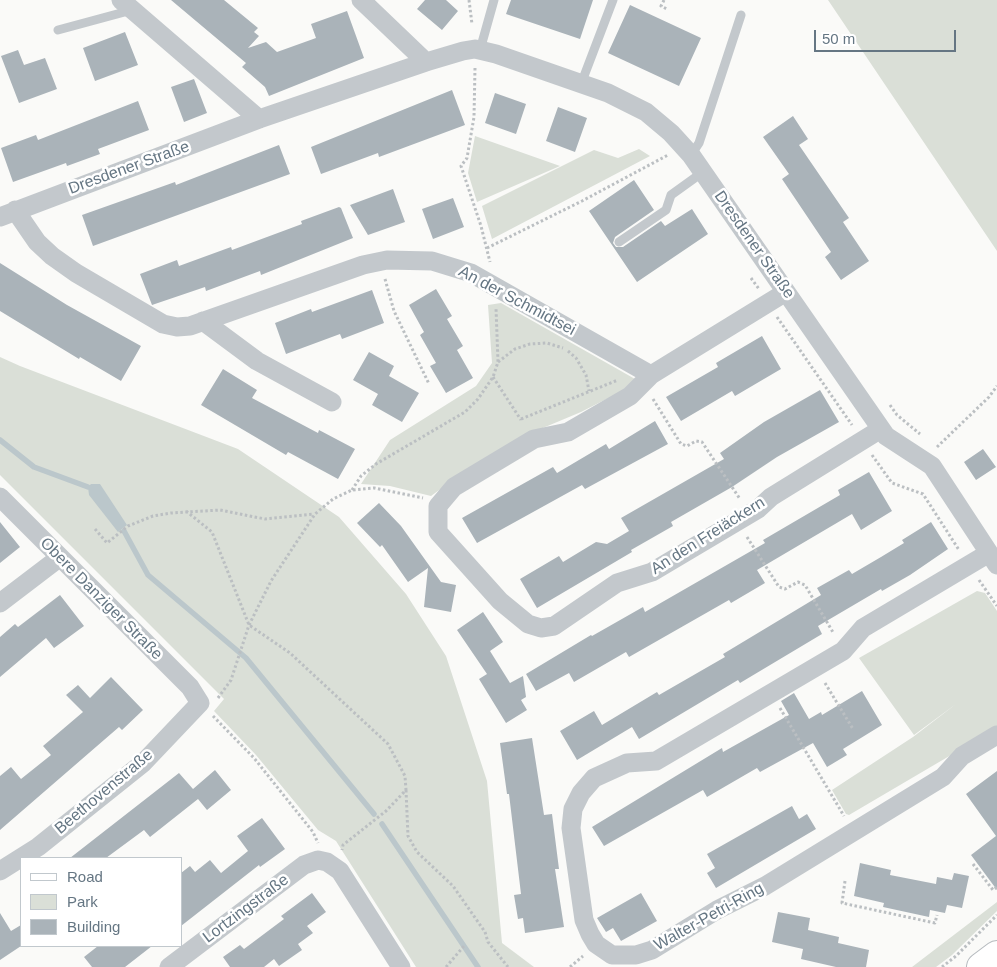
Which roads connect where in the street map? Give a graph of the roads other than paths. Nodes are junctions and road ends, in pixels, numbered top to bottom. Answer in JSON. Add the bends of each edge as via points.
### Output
{"nodes":[{"id":1,"x":361,"y":0,"type":"edge"},
{"id":2,"x":494,"y":0,"type":"edge"},
{"id":3,"x":613,"y":0,"type":"edge"},
{"id":4,"x":127,"y":5,"type":"edge"},
{"id":5,"x":741,"y":15,"type":"dead end"},
{"id":6,"x":58,"y":30,"type":"dead end"},
{"id":7,"x":482,"y":59,"type":"junction"},
{"id":8,"x":426,"y":62,"type":"junction"},
{"id":9,"x":581,"y":84,"type":"junction"},
{"id":10,"x":259,"y":119,"type":"junction"},
{"id":11,"x":691,"y":155,"type":"junction"},
{"id":12,"x":703,"y":172,"type":"junction"},
{"id":13,"x":8,"y":214,"type":"edge"},
{"id":14,"x":619,"y":242,"type":"dead end"},
{"id":15,"x":786,"y":292,"type":"junction"},
{"id":16,"x":203,"y":321,"type":"junction"},
{"id":17,"x":645,"y":376,"type":"junction"},
{"id":18,"x":332,"y":402,"type":"dead end"},
{"id":19,"x":881,"y":430,"type":"junction"},
{"id":20,"x":0,"y":497,"type":"edge"},
{"id":21,"x":59,"y":558,"type":"junction"},
{"id":22,"x":993,"y":559,"type":"edge"},
{"id":23,"x":0,"y":603,"type":"edge"},
{"id":24,"x":204,"y":706,"type":"joint"},
{"id":25,"x":997,"y":735,"type":"edge"},
{"id":26,"x":22,"y":857,"type":"edge"},
{"id":27,"x":20,"y":858,"type":"edge"},
{"id":28,"x":0,"y":871,"type":"edge"},
{"id":29,"x":997,"y":955,"type":"edge"},
{"id":30,"x":169,"y":967,"type":"edge"},
{"id":31,"x":401,"y":967,"type":"edge"},
{"id":32,"x":981,"y":967,"type":"edge"}],
"edges":[{"from":1,"to":8,"type":"street"},
{"from":2,"to":7,"type":"lane"},
{"from":3,"to":9,"type":"lane"},
{"from":4,"to":6,"type":"lane"},
{"from":4,"to":10,"type":"street"},
{"from":5,"to":11,"type":"lane","via":[[699,143]]},
{"from":7,"to":8,"type":"street","name":"Dresdener Straße","via":[[463,51]]},
{"from":7,"to":9,"type":"street","name":"Dresdener Straße","via":[[496,54]]},
{"from":8,"to":10,"type":"street","name":"Dresdener Straße"},
{"from":9,"to":11,"type":"street","name":"Dresdener Straße","via":[[646,112]]},
{"from":10,"to":13,"type":"street","name":"Dresdener Straße"},
{"from":11,"to":12,"type":"street","name":"Dresdener Straße"},
{"from":12,"to":14,"type":"lane","via":[[671,195],[666,210]]},
{"from":12,"to":15,"type":"street","name":"Dresdener Straße"},
{"from":13,"to":16,"type":"street","name":"An der Schmidtsei","via":[[52,256],[150,317],[177,327]]},
{"from":15,"to":17,"type":"street"},
{"from":15,"to":19,"type":"street","name":"Dresdener Straße"},
{"from":16,"to":17,"type":"street","name":"An der Schmidtsei","via":[[378,262],[432,261],[471,273],[494,285]]},
{"from":16,"to":18,"type":"street","via":[[256,361]]},
{"from":17,"to":19,"type":"street","name":"An den Freiäckern","via":[[630,396],[568,432],[534,440],[454,487],[438,506],[438,532],[500,601],[528,624],[541,628],[554,626],[617,583],[652,572],[744,518],[771,497]]},
{"from":19,"to":22,"type":"street","name":"Dresdener Straße","via":[[932,466]]},
{"from":20,"to":21,"type":"street","name":"Obere Danziger Straße"},
{"from":21,"to":23,"type":"street"},
{"from":21,"to":24,"type":"street","name":"Obere Danziger Straße","via":[[190,687]]},
{"from":22,"to":25,"type":"street","name":"Walter-Petri-Ring","via":[[863,628],[844,652],[656,761],[627,763],[594,778],[580,793],[573,808],[570,828],[584,920],[590,934],[596,944],[612,955],[636,955],[652,950],[943,777],[962,756]]},
{"from":24,"to":26,"type":"street","name":"Beethovenstraße","via":[[144,763]]},
{"from":27,"to":28,"type":"street","name":"Beethovenstraße"},
{"from":29,"to":32,"type":"main road"},
{"from":30,"to":31,"type":"street","name":"Lortzingstraße","via":[[312,860],[331,864]]}]}
